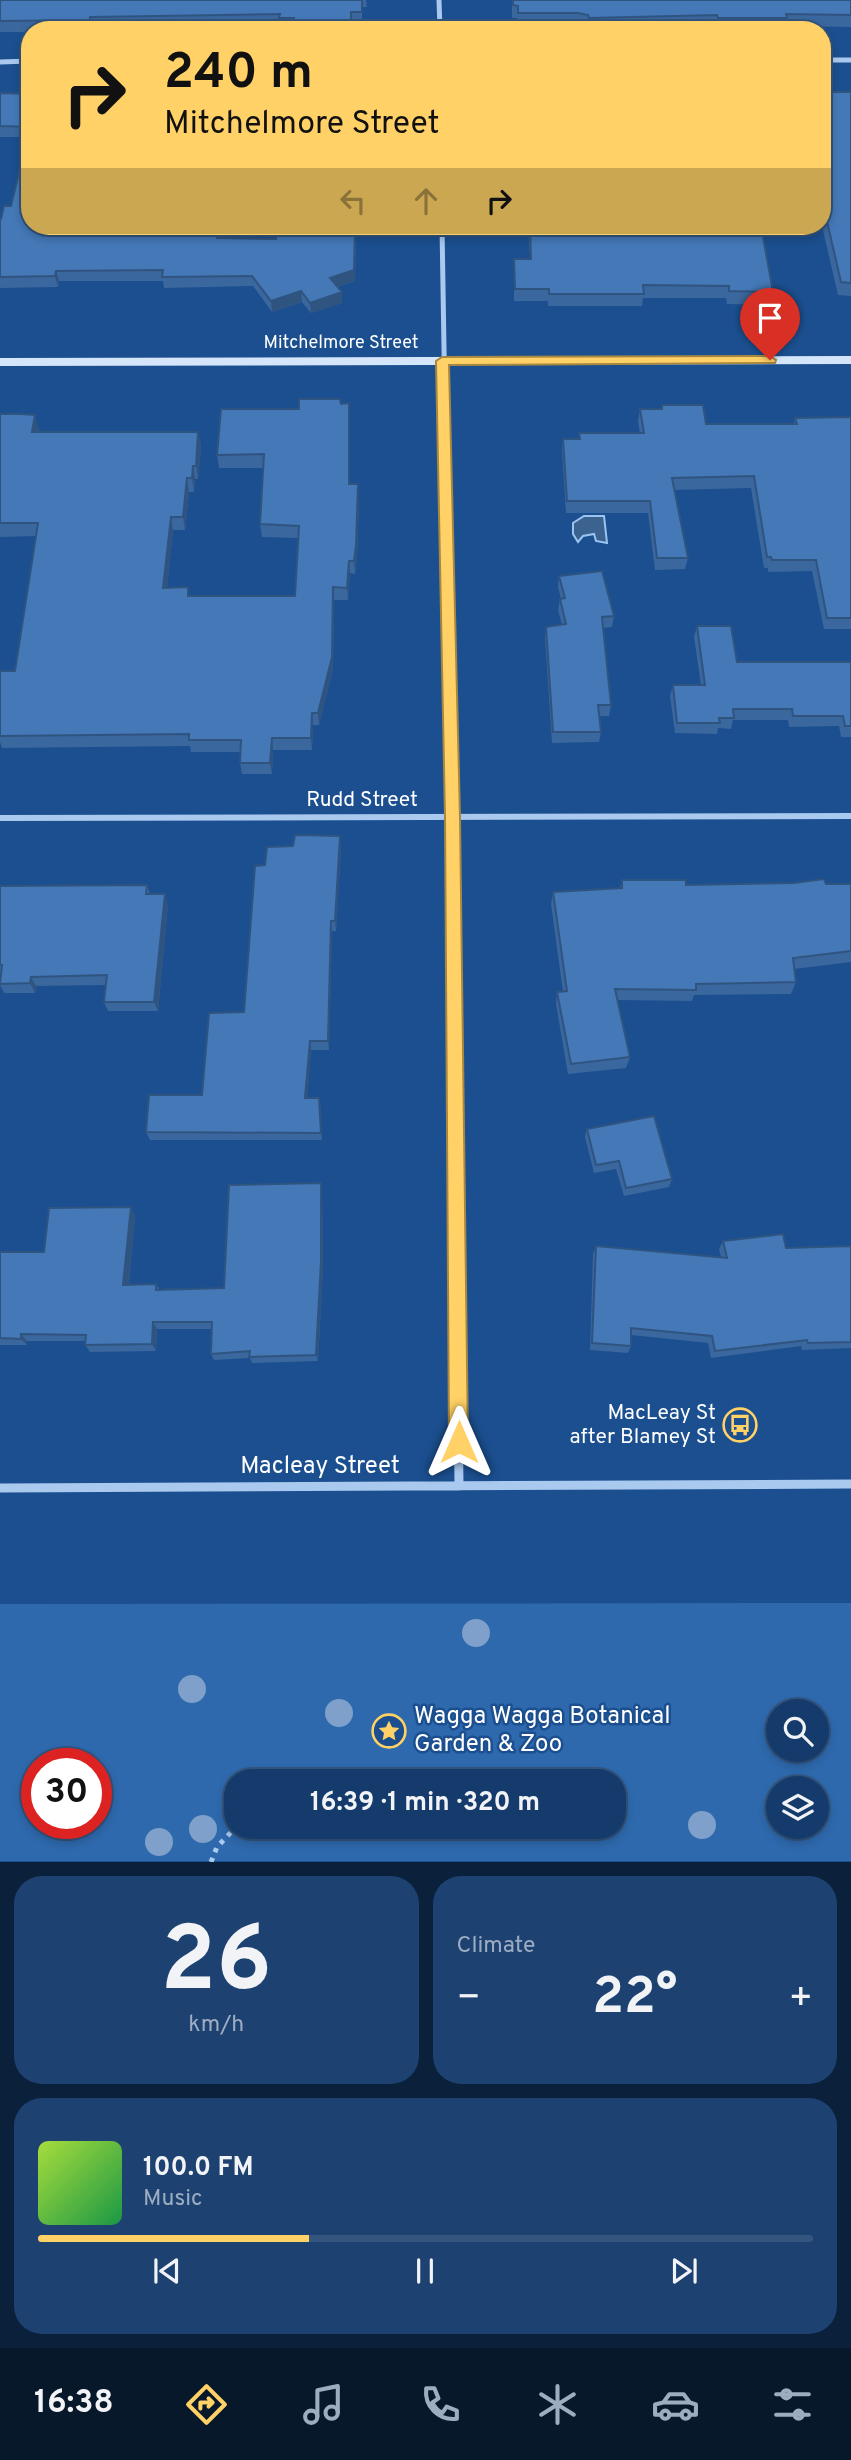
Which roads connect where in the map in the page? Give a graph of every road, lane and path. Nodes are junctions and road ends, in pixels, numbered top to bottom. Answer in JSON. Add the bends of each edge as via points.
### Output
{"nodes":[{"id":1,"x":439,"y":0,"type":"edge"},
{"id":2,"x":440,"y":21,"type":"edge"},
{"id":3,"x":831,"y":60,"type":"edge"},
{"id":4,"x":21,"y":61,"type":"edge"},
{"id":5,"x":851,"y":61,"type":"edge"},
{"id":6,"x":0,"y":62,"type":"edge"},
{"id":7,"x":442,"y":235,"type":"edge"},
{"id":8,"x":851,"y":360,"type":"edge"},
{"id":9,"x":442,"y":361,"type":"junction"},
{"id":10,"x":0,"y":362,"type":"edge"},
{"id":11,"x":851,"y":816,"type":"edge"},
{"id":12,"x":452,"y":817,"type":"junction"},
{"id":13,"x":0,"y":818,"type":"edge"},
{"id":14,"x":851,"y":1484,"type":"edge"},
{"id":15,"x":459,"y":1486,"type":"junction"},
{"id":16,"x":0,"y":1488,"type":"edge"},
{"id":17,"x":224,"y":1838,"type":"edge"},
{"id":18,"x":211,"y":1861,"type":"edge"}],
"edges":[{"from":1,"to":2,"type":"street"},
{"from":3,"to":5,"type":"street"},
{"from":4,"to":6,"type":"street"},
{"from":7,"to":9,"type":"street"},
{"from":8,"to":9,"type":"street","name":"Mitchelmore Street"},
{"from":9,"to":10,"type":"street","name":"Mitchelmore Street"},
{"from":9,"to":12,"type":"street"},
{"from":11,"to":12,"type":"street","name":"Rudd Street"},
{"from":12,"to":13,"type":"street","name":"Rudd Street"},
{"from":12,"to":15,"type":"street"},
{"from":14,"to":15,"type":"street","name":"Macleay Street"},
{"from":15,"to":16,"type":"street","name":"Macleay Street"},
{"from":17,"to":18,"type":"path"}]}
